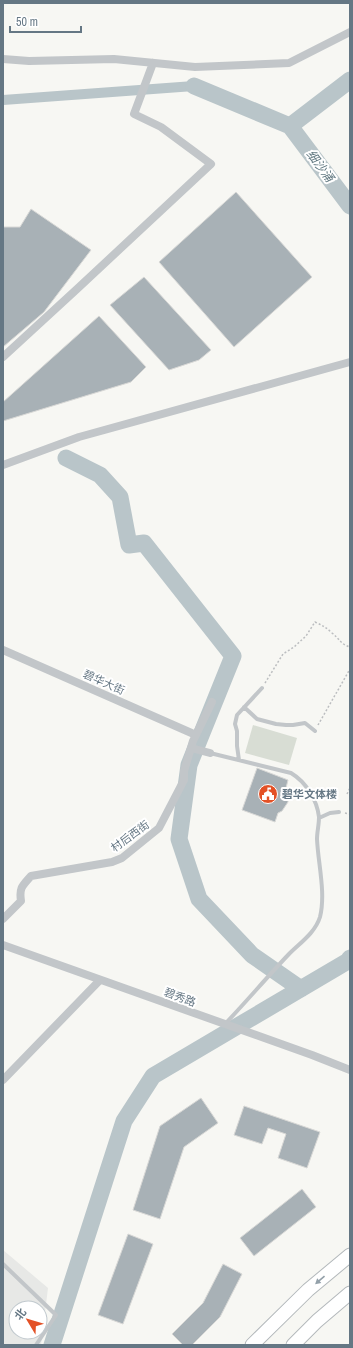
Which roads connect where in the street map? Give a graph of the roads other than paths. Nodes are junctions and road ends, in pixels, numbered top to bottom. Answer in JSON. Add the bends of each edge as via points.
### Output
{"nodes":[{"id":1,"x":350,"y":32,"type":"edge"},
{"id":2,"x":3,"y":59,"type":"edge"},
{"id":3,"x":153,"y":63,"type":"junction"},
{"id":4,"x":3,"y":357,"type":"edge"},
{"id":5,"x":350,"y":362,"type":"edge"},
{"id":6,"x":3,"y":465,"type":"edge"},
{"id":7,"x":3,"y":650,"type":"edge"},
{"id":8,"x":262,"y":688,"type":"road end"},
{"id":9,"x":212,"y":702,"type":"dead end"},
{"id":10,"x":244,"y":707,"type":"junction"},
{"id":11,"x":315,"y":731,"type":"road end"},
{"id":12,"x":196,"y":735,"type":"junction"},
{"id":13,"x":192,"y":748,"type":"junction"},
{"id":14,"x":210,"y":753,"type":"joint"},
{"id":15,"x":239,"y":760,"type":"junction"},
{"id":16,"x":339,"y":812,"type":"dead end"},
{"id":17,"x":319,"y":818,"type":"junction"},
{"id":18,"x":3,"y":919,"type":"edge"},
{"id":19,"x":3,"y":945,"type":"edge"},
{"id":20,"x":100,"y":980,"type":"junction"},
{"id":21,"x":225,"y":1024,"type":"junction"},
{"id":22,"x":350,"y":1070,"type":"edge"},
{"id":23,"x":3,"y":1080,"type":"edge"},
{"id":24,"x":350,"y":1255,"type":"edge"},
{"id":25,"x":3,"y":1264,"type":"edge"},
{"id":26,"x":350,"y":1293,"type":"edge"},
{"id":27,"x":36,"y":1345,"type":"edge"},
{"id":28,"x":252,"y":1345,"type":"edge"},
{"id":29,"x":293,"y":1345,"type":"edge"}],
"edges":[{"from":1,"to":3,"type":"street","via":[[289,63],[194,67]]},
{"from":2,"to":3,"type":"street","via":[[114,59]]},
{"from":3,"to":4,"type":"street","via":[[134,114],[161,126],[211,164]]},
{"from":5,"to":6,"type":"street","via":[[79,437]]},
{"from":7,"to":12,"type":"street","name":"碧华大街"},
{"from":8,"to":10,"type":"lane"},
{"from":9,"to":12,"type":"street","name":"村后西街"},
{"from":10,"to":11,"type":"lane","via":[[258,719],[286,725],[305,723]]},
{"from":10,"to":15,"type":"lane","via":[[237,715],[235,724]]},
{"from":12,"to":13,"type":"street","name":"村后西街"},
{"from":13,"to":14,"type":"street"},
{"from":13,"to":18,"type":"street","name":"村后西街","via":[[184,771],[184,780],[159,828],[122,858],[112,862],[31,876],[20,891],[21,901]]},
{"from":14,"to":15,"type":"lane"},
{"from":15,"to":17,"type":"lane","via":[[291,773],[299,778],[312,794]]},
{"from":16,"to":17,"type":"lane"},
{"from":17,"to":21,"type":"lane","via":[[317,838],[322,891],[319,919],[313,930]]},
{"from":19,"to":20,"type":"street","name":"碧秀路"},
{"from":20,"to":21,"type":"street","name":"碧秀路"},
{"from":20,"to":23,"type":"street"},
{"from":21,"to":22,"type":"street","name":"碧秀路"},
{"from":24,"to":28,"type":"main road","one_way":true,"via":[[308,1290]]},
{"from":25,"to":27,"type":"lane","via":[[56,1316]]},
{"from":26,"to":29,"type":"main road"}]}
